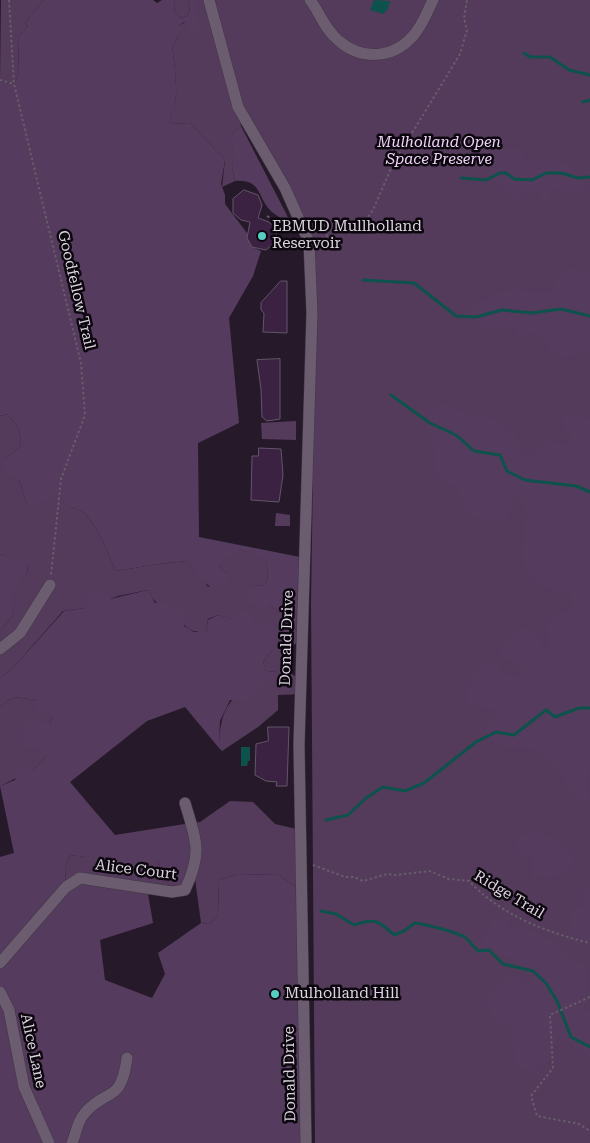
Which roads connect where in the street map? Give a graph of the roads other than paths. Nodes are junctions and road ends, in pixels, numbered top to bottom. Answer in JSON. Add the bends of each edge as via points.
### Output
{"nodes":[{"id":1,"x":209,"y":0,"type":"edge"},
{"id":2,"x":310,"y":0,"type":"edge"},
{"id":3,"x":433,"y":0,"type":"edge"},
{"id":4,"x":50,"y":584,"type":"road end"},
{"id":5,"x":0,"y":649,"type":"edge"},
{"id":6,"x":185,"y":803,"type":"dead end"},
{"id":7,"x":0,"y":963,"type":"edge"},
{"id":8,"x":0,"y":992,"type":"edge"},
{"id":9,"x":127,"y":1058,"type":"dead end"},
{"id":10,"x":49,"y":1143,"type":"edge"},
{"id":11,"x":72,"y":1143,"type":"edge"},
{"id":12,"x":306,"y":1143,"type":"edge"}],
"edges":[{"from":1,"to":12,"type":"street","name":"Donald Drive","via":[[238,107],[285,188],[309,242],[312,313],[299,745]]},
{"from":2,"to":3,"type":"street","via":[[324,25],[338,41],[362,54],[380,55],[402,47],[413,36]]},
{"from":4,"to":5,"type":"street","via":[[20,633]]},
{"from":6,"to":7,"type":"street","name":"Alice Court","via":[[197,844],[194,871],[185,890],[172,892],[80,878],[66,887]]},
{"from":8,"to":10,"type":"street","name":"Alice Lane","via":[[9,1010],[24,1087]]},
{"from":9,"to":11,"type":"street","via":[[119,1087],[83,1115]]}]}
